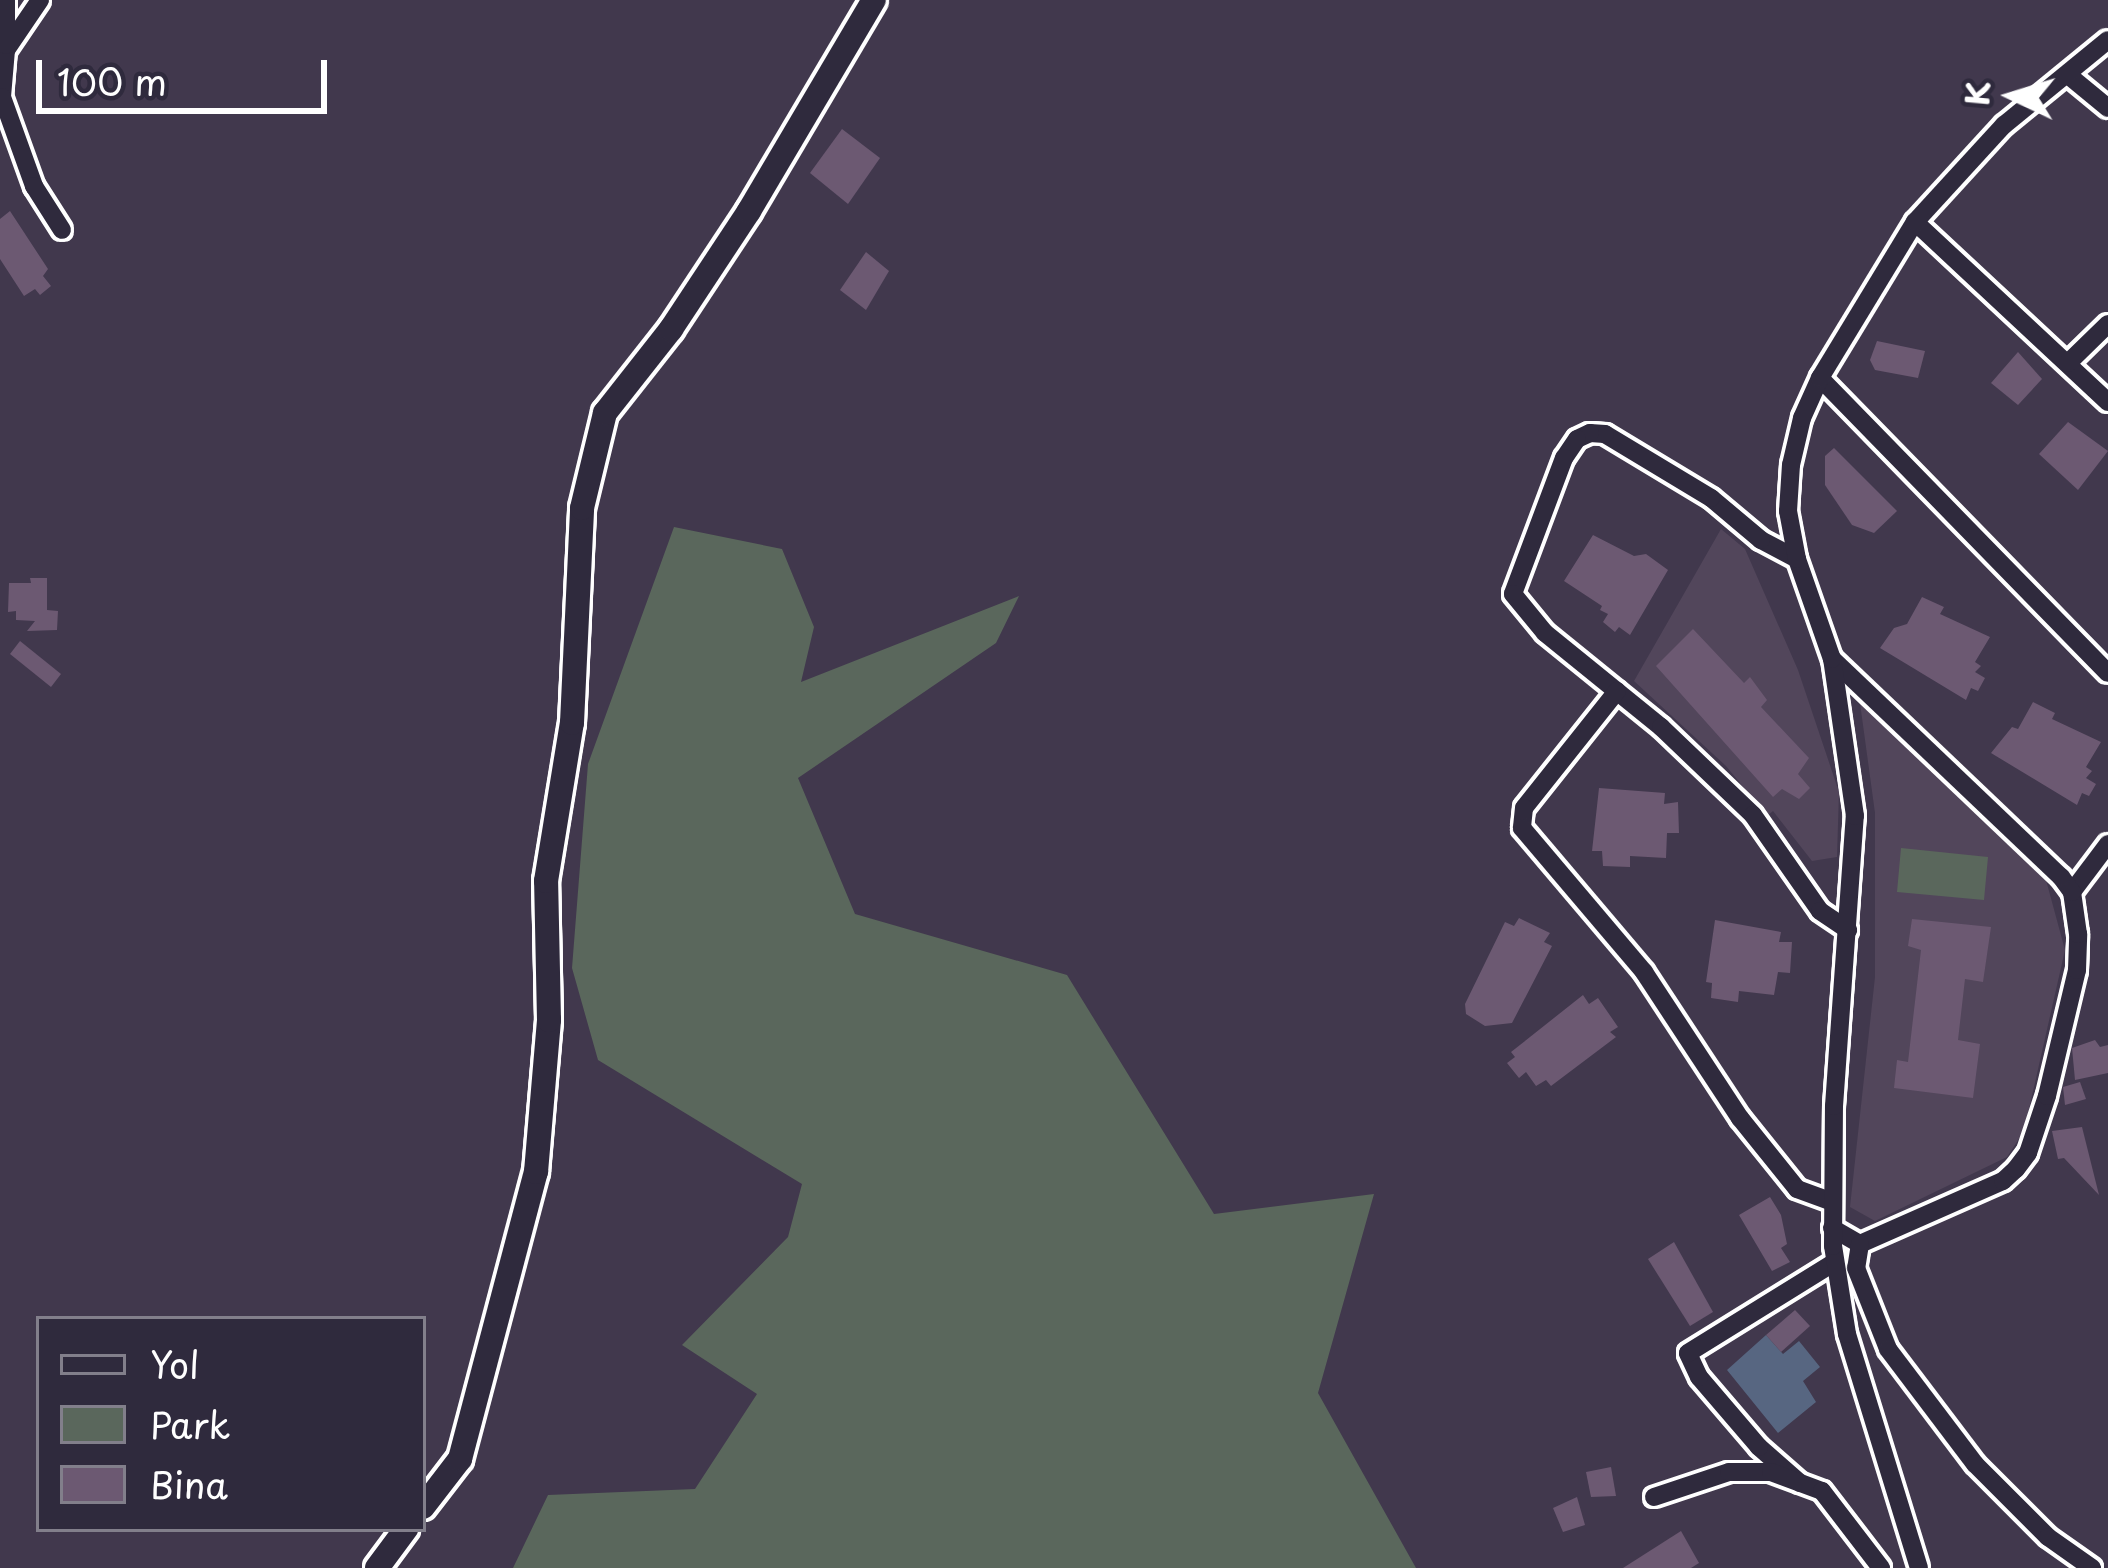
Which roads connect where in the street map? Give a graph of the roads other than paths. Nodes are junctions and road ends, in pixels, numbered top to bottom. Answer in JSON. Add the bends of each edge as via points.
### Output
{"nodes":[{"id":1,"x":6,"y":0,"type":"edge"},
{"id":2,"x":40,"y":0,"type":"edge"},
{"id":3,"x":874,"y":0,"type":"edge"},
{"id":4,"x":2108,"y":40,"type":"edge"},
{"id":5,"x":6,"y":50,"type":"junction"},
{"id":6,"x":2068,"y":76,"type":"junction"},
{"id":7,"x":2108,"y":108,"type":"edge"},
{"id":8,"x":1915,"y":222,"type":"junction"},
{"id":9,"x":62,"y":230,"type":"dead end"},
{"id":10,"x":2108,"y":324,"type":"edge"},
{"id":11,"x":2068,"y":363,"type":"junction"},
{"id":12,"x":1820,"y":378,"type":"junction"},
{"id":13,"x":2108,"y":402,"type":"edge"},
{"id":14,"x":1797,"y":559,"type":"junction"},
{"id":15,"x":1832,"y":659,"type":"junction"},
{"id":16,"x":2108,"y":673,"type":"edge"},
{"id":17,"x":1617,"y":691,"type":"junction"},
{"id":18,"x":2108,"y":844,"type":"edge"},
{"id":19,"x":2072,"y":892,"type":"junction"},
{"id":20,"x":1848,"y":930,"type":"junction"},
{"id":21,"x":1830,"y":1201,"type":"junction"},
{"id":22,"x":1832,"y":1228,"type":"junction"},
{"id":23,"x":1860,"y":1244,"type":"junction"},
{"id":24,"x":1835,"y":1262,"type":"junction"},
{"id":25,"x":1800,"y":1483,"type":"junction"},
{"id":26,"x":1654,"y":1497,"type":"dead end"},
{"id":27,"x":426,"y":1503,"type":"edge"},
{"id":28,"x":404,"y":1532,"type":"edge"},
{"id":29,"x":377,"y":1568,"type":"edge"},
{"id":30,"x":1881,"y":1568,"type":"edge"},
{"id":31,"x":1919,"y":1568,"type":"edge"},
{"id":32,"x":2092,"y":1568,"type":"edge"}],
"edges":[{"from":1,"to":5,"type":"street"},
{"from":2,"to":5,"type":"street"},
{"from":3,"to":27,"type":"street","via":[[749,211],[605,413],[582,508],[572,723],[546,881],[549,1020],[536,1172],[460,1459]]},
{"from":4,"to":6,"type":"street"},
{"from":5,"to":9,"type":"street","via":[[2,97],[34,185]]},
{"from":6,"to":7,"type":"street"},
{"from":6,"to":8,"type":"street","via":[[2003,125]]},
{"from":8,"to":11,"type":"street"},
{"from":8,"to":12,"type":"street"},
{"from":10,"to":11,"type":"street"},
{"from":11,"to":13,"type":"street"},
{"from":12,"to":14,"type":"street","via":[[1791,466]]},
{"from":12,"to":16,"type":"street"},
{"from":14,"to":15,"type":"street"},
{"from":14,"to":17,"type":"street","via":[[1605,434],[1577,439],[1513,594],[1545,633]]},
{"from":15,"to":19,"type":"street"},
{"from":15,"to":20,"type":"street","via":[[1855,816]]},
{"from":17,"to":20,"type":"street","via":[[1753,815],[1820,911]]},
{"from":17,"to":21,"type":"street","via":[[1524,808],[1522,828],[1644,973],[1797,1189]]},
{"from":18,"to":19,"type":"street"},
{"from":19,"to":23,"type":"street","via":[[2077,970],[2028,1153],[2003,1180]]},
{"from":20,"to":21,"type":"street"},
{"from":21,"to":22,"type":"street"},
{"from":22,"to":23,"type":"street"},
{"from":22,"to":24,"type":"street"},
{"from":23,"to":32,"type":"street","via":[[1856,1268],[1888,1349],[1976,1464],[2048,1537]]},
{"from":24,"to":25,"type":"street","via":[[1688,1353],[1760,1447]]},
{"from":24,"to":31,"type":"street","via":[[1847,1334]]},
{"from":25,"to":26,"type":"street","via":[[1771,1472],[1729,1472]]},
{"from":25,"to":30,"type":"street","via":[[1822,1491]]},
{"from":28,"to":29,"type":"street"}]}
